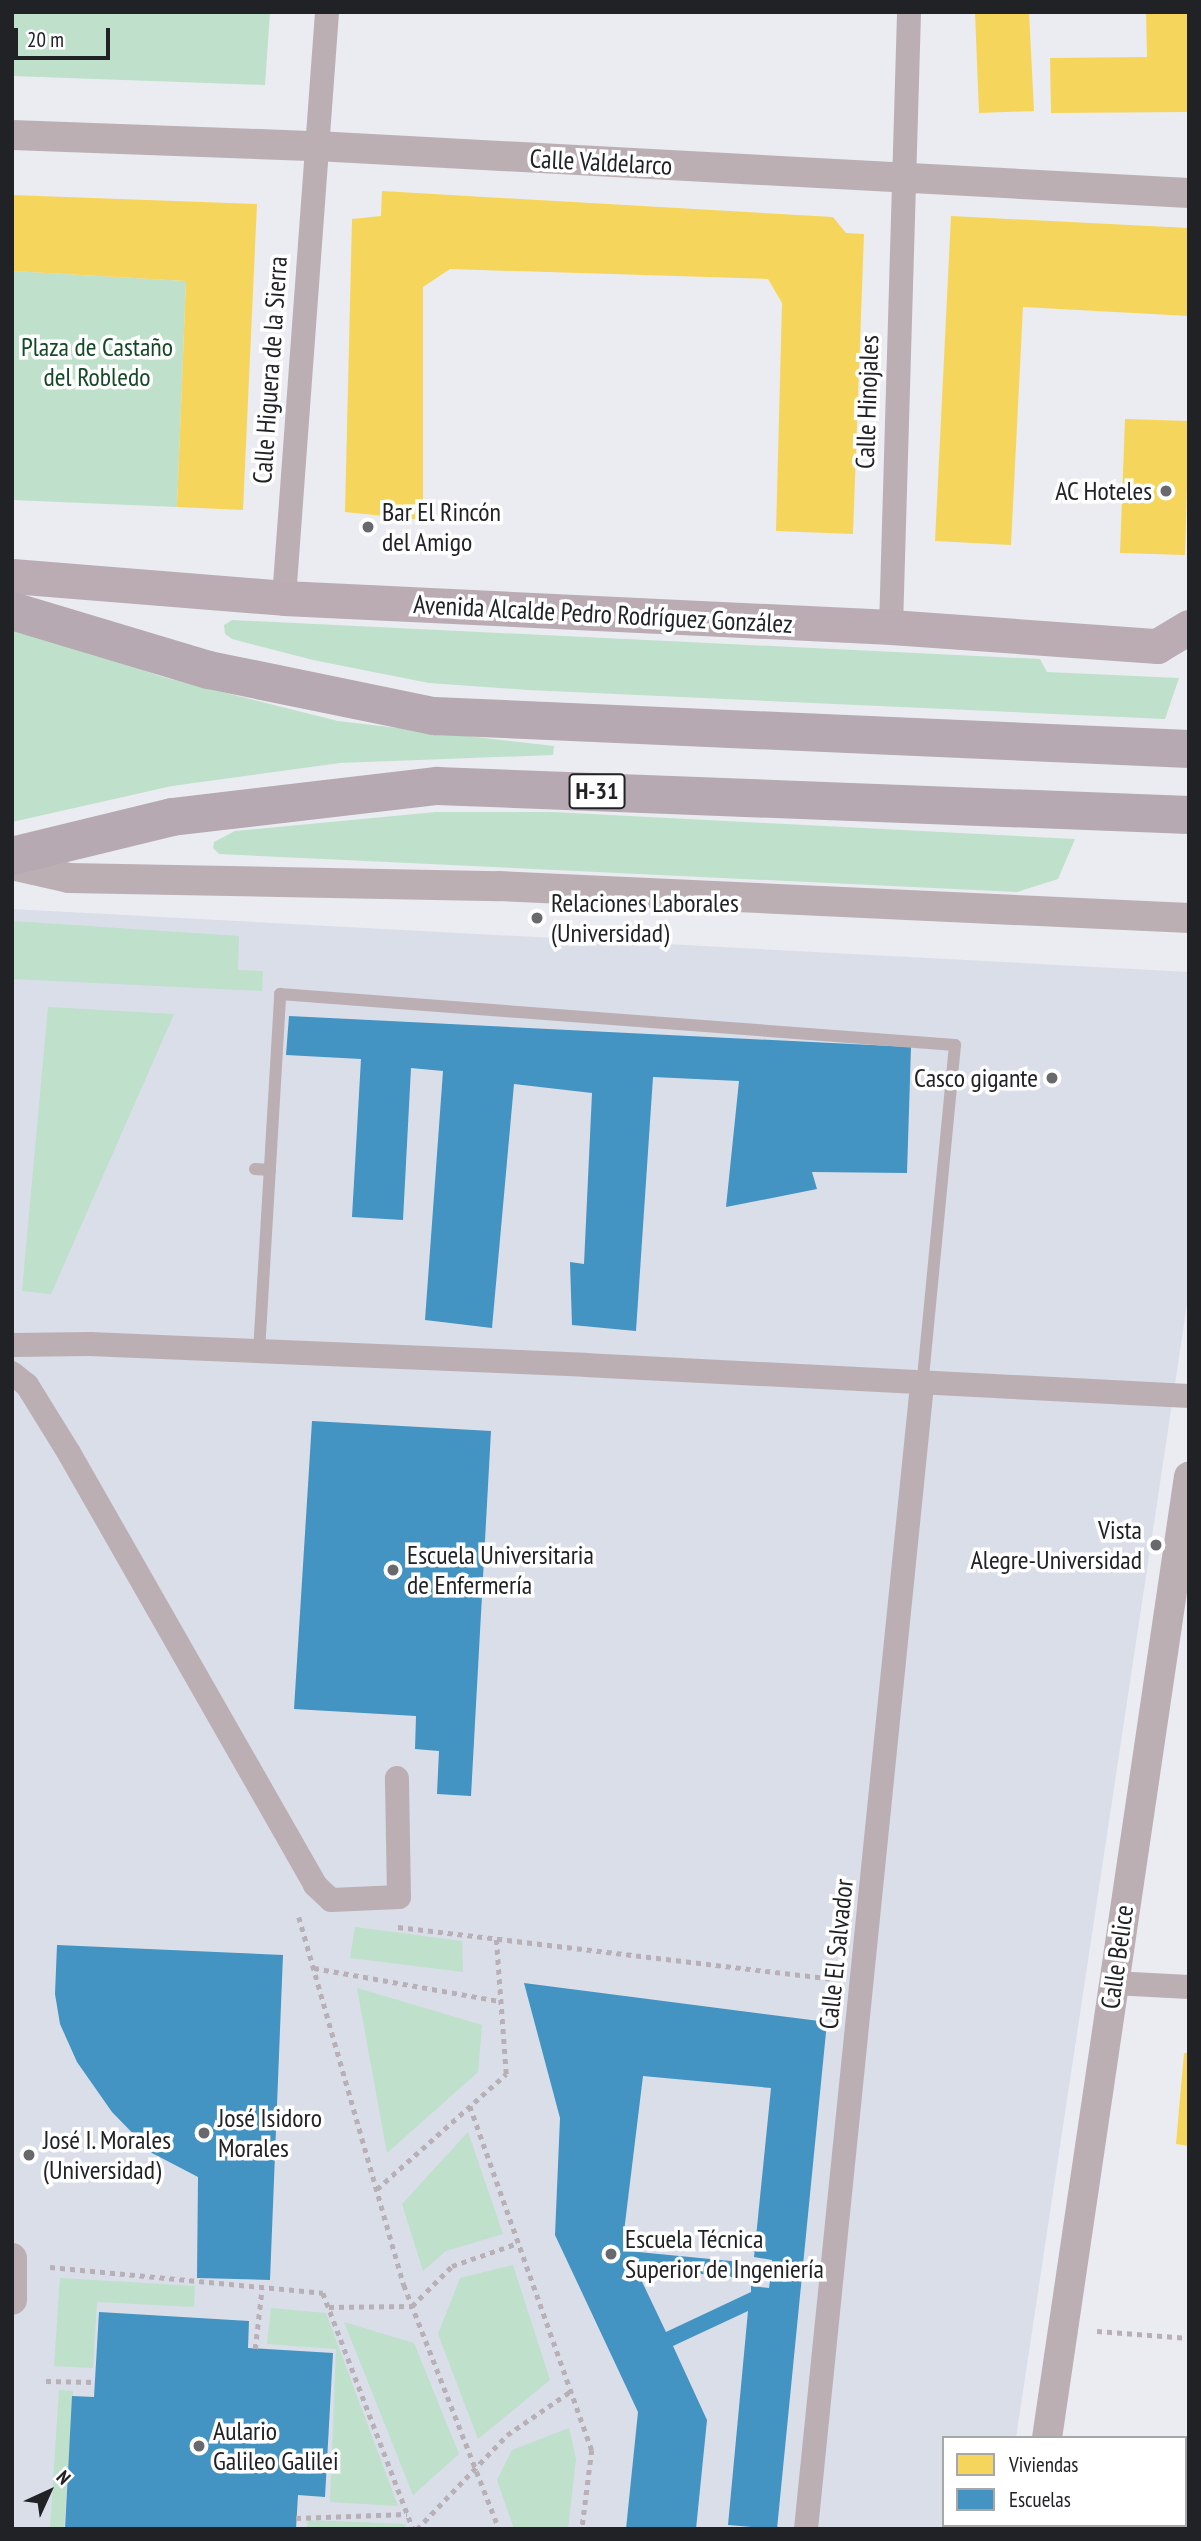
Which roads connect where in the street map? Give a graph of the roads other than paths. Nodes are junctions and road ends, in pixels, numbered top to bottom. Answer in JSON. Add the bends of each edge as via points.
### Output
{"nodes":[{"id":1,"x":327,"y":12,"type":"edge"},
{"id":2,"x":909,"y":12,"type":"edge"},
{"id":3,"x":12,"y":135,"type":"edge"},
{"id":4,"x":316,"y":146,"type":"junction"},
{"id":5,"x":904,"y":179,"type":"junction"},
{"id":6,"x":1189,"y":194,"type":"edge"},
{"id":7,"x":12,"y":576,"type":"edge"},
{"id":8,"x":284,"y":598,"type":"junction"},
{"id":9,"x":12,"y":611,"type":"edge"},
{"id":10,"x":891,"y":627,"type":"junction"},
{"id":11,"x":1189,"y":627,"type":"edge"},
{"id":12,"x":1189,"y":750,"type":"edge"},
{"id":13,"x":1189,"y":815,"type":"edge"},
{"id":14,"x":12,"y":856,"type":"edge"},
{"id":15,"x":12,"y":865,"type":"edge"},
{"id":16,"x":1189,"y":918,"type":"edge"},
{"id":17,"x":255,"y":1169,"type":"dead end"},
{"id":18,"x":270,"y":1170,"type":"junction"},
{"id":19,"x":12,"y":1345,"type":"edge"},
{"id":20,"x":259,"y":1352,"type":"junction"},
{"id":21,"x":12,"y":1373,"type":"edge"},
{"id":22,"x":922,"y":1385,"type":"junction"},
{"id":23,"x":1189,"y":1396,"type":"edge"},
{"id":24,"x":1189,"y":1476,"type":"edge"},
{"id":25,"x":397,"y":1778,"type":"dead end"},
{"id":26,"x":1114,"y":1983,"type":"junction"},
{"id":27,"x":1189,"y":1987,"type":"edge"},
{"id":28,"x":12,"y":2258,"type":"edge"},
{"id":29,"x":12,"y":2300,"type":"edge"},
{"id":30,"x":1047,"y":2436,"type":"edge"},
{"id":31,"x":806,"y":2529,"type":"edge"}],
"edges":[{"from":1,"to":4,"type":"street","name":"Calle Higuera de la Sierra"},
{"from":2,"to":5,"type":"street","name":"Calle Hinojales"},
{"from":3,"to":4,"type":"street","name":"Calle Valdelarco"},
{"from":4,"to":5,"type":"street","name":"Calle Valdelarco"},
{"from":4,"to":8,"type":"street","name":"Calle Higuera de la Sierra"},
{"from":5,"to":6,"type":"street","name":"Calle Valdelarco"},
{"from":5,"to":10,"type":"street","name":"Calle Hinojales"},
{"from":7,"to":8,"type":"main road","name":"Avenida Alcalde Pedro Rodríguez González"},
{"from":8,"to":10,"type":"main road","name":"Avenida Alcalde Pedro Rodríguez González"},
{"from":9,"to":12,"type":"highway","via":[[209,670],[434,716]]},
{"from":10,"to":11,"type":"main road","name":"Avenida Alcalde Pedro Rodríguez González","via":[[1157,646]]},
{"from":13,"to":14,"type":"highway","number":"H-31","via":[[437,786],[172,817]]},
{"from":15,"to":16,"type":"street","via":[[69,878],[499,886]]},
{"from":17,"to":18,"type":"lane"},
{"from":18,"to":20,"type":"lane"},
{"from":18,"to":22,"type":"lane","via":[[280,994],[955,1045]]},
{"from":19,"to":20,"type":"street"},
{"from":20,"to":22,"type":"street"},
{"from":21,"to":25,"type":"street","via":[[27,1385],[69,1453],[315,1885],[331,1900],[399,1897]]},
{"from":22,"to":23,"type":"street"},
{"from":22,"to":31,"type":"street","name":"Calle El Salvador"},
{"from":24,"to":26,"type":"street","name":"Calle Belice"},
{"from":26,"to":27,"type":"street"},
{"from":26,"to":30,"type":"street","name":"Calle Belice"},
{"from":28,"to":29,"type":"street"}]}
